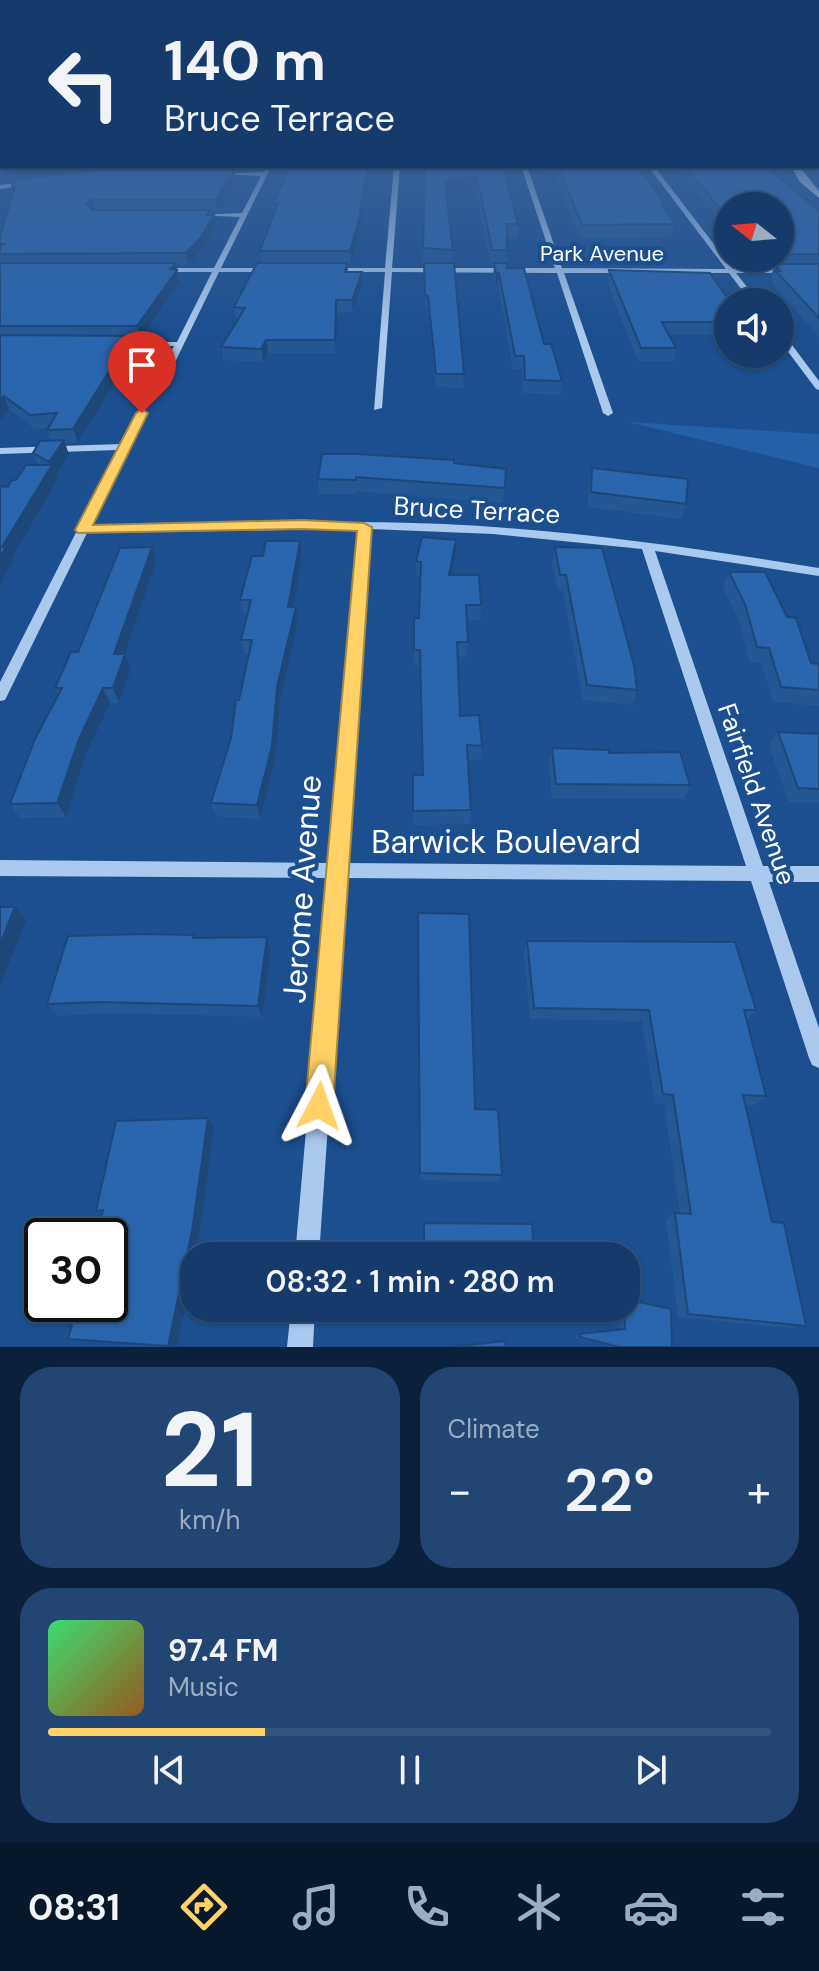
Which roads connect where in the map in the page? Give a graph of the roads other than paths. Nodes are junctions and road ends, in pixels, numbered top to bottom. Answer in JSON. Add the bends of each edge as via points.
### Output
{"nodes":[{"id":1,"x":248,"y":206,"type":"edge"},
{"id":2,"x":394,"y":206,"type":"edge"},
{"id":3,"x":538,"y":206,"type":"edge"},
{"id":4,"x":682,"y":206,"type":"edge"},
{"id":5,"x":184,"y":215,"type":"edge"},
{"id":6,"x":244,"y":215,"type":"junction"},
{"id":7,"x":714,"y":248,"type":"edge"},
{"id":8,"x":155,"y":270,"type":"edge"},
{"id":9,"x":217,"y":270,"type":"junction"},
{"id":10,"x":280,"y":270,"type":"edge"},
{"id":11,"x":327,"y":270,"type":"edge"},
{"id":12,"x":390,"y":270,"type":"junction"},
{"id":13,"x":560,"y":271,"type":"junction"},
{"id":14,"x":714,"y":271,"type":"edge"},
{"id":15,"x":794,"y":271,"type":"edge"},
{"id":16,"x":819,"y":271,"type":"edge"},
{"id":17,"x":105,"y":344,"type":"edge"},
{"id":18,"x":180,"y":344,"type":"junction"},
{"id":19,"x":794,"y":354,"type":"edge"},
{"id":20,"x":819,"y":387,"type":"edge"},
{"id":21,"x":154,"y":395,"type":"dead end"},
{"id":22,"x":377,"y":408,"type":"dead end"},
{"id":23,"x":142,"y":413,"type":"dead end"},
{"id":24,"x":608,"y":413,"type":"dead end"},
{"id":25,"x":125,"y":447,"type":"junction"},
{"id":26,"x":0,"y":451,"type":"edge"},
{"id":27,"x":364,"y":527,"type":"junction"},
{"id":28,"x":83,"y":530,"type":"junction"},
{"id":29,"x":647,"y":546,"type":"junction"},
{"id":30,"x":819,"y":572,"type":"edge"},
{"id":31,"x":0,"y":696,"type":"edge"},
{"id":32,"x":0,"y":868,"type":"edge"},
{"id":33,"x":338,"y":871,"type":"junction"},
{"id":34,"x":757,"y":873,"type":"junction"},
{"id":35,"x":819,"y":874,"type":"edge"},
{"id":36,"x":819,"y":1058,"type":"edge"},
{"id":37,"x":308,"y":1242,"type":"edge"},
{"id":38,"x":302,"y":1322,"type":"edge"},
{"id":39,"x":300,"y":1347,"type":"edge"}],
"edges":[{"from":1,"to":6,"type":"street"},
{"from":2,"to":12,"type":"street"},
{"from":3,"to":13,"type":"street"},
{"from":4,"to":7,"type":"street"},
{"from":5,"to":6,"type":"street"},
{"from":6,"to":9,"type":"street"},
{"from":8,"to":9,"type":"street"},
{"from":9,"to":10,"type":"street"},
{"from":9,"to":18,"type":"street"},
{"from":11,"to":12,"type":"street","name":"Park Avenue"},
{"from":12,"to":13,"type":"street","name":"Park Avenue"},
{"from":12,"to":22,"type":"street"},
{"from":13,"to":14,"type":"street","name":"Park Avenue"},
{"from":13,"to":24,"type":"street"},
{"from":15,"to":16,"type":"street","name":"Park Avenue"},
{"from":17,"to":18,"type":"street"},
{"from":18,"to":21,"type":"street"},
{"from":19,"to":20,"type":"street"},
{"from":23,"to":25,"type":"street"},
{"from":25,"to":26,"type":"street"},
{"from":25,"to":28,"type":"street"},
{"from":27,"to":28,"type":"street","name":"Bruce Terrace"},
{"from":27,"to":29,"type":"street","name":"Bruce Terrace","via":[[526,533]]},
{"from":27,"to":33,"type":"street","name":"Jerome Avenue"},
{"from":28,"to":31,"type":"street"},
{"from":29,"to":30,"type":"street","name":"Bruce Terrace"},
{"from":29,"to":34,"type":"street","name":"Fairfield Avenue"},
{"from":32,"to":33,"type":"street","name":"Barwick Boulevard"},
{"from":33,"to":34,"type":"street","name":"Barwick Boulevard"},
{"from":33,"to":37,"type":"street","name":"Jerome Avenue"},
{"from":34,"to":35,"type":"street","name":"Barwick Boulevard"},
{"from":34,"to":36,"type":"street","name":"Fairfield Avenue"},
{"from":38,"to":39,"type":"street"}]}
